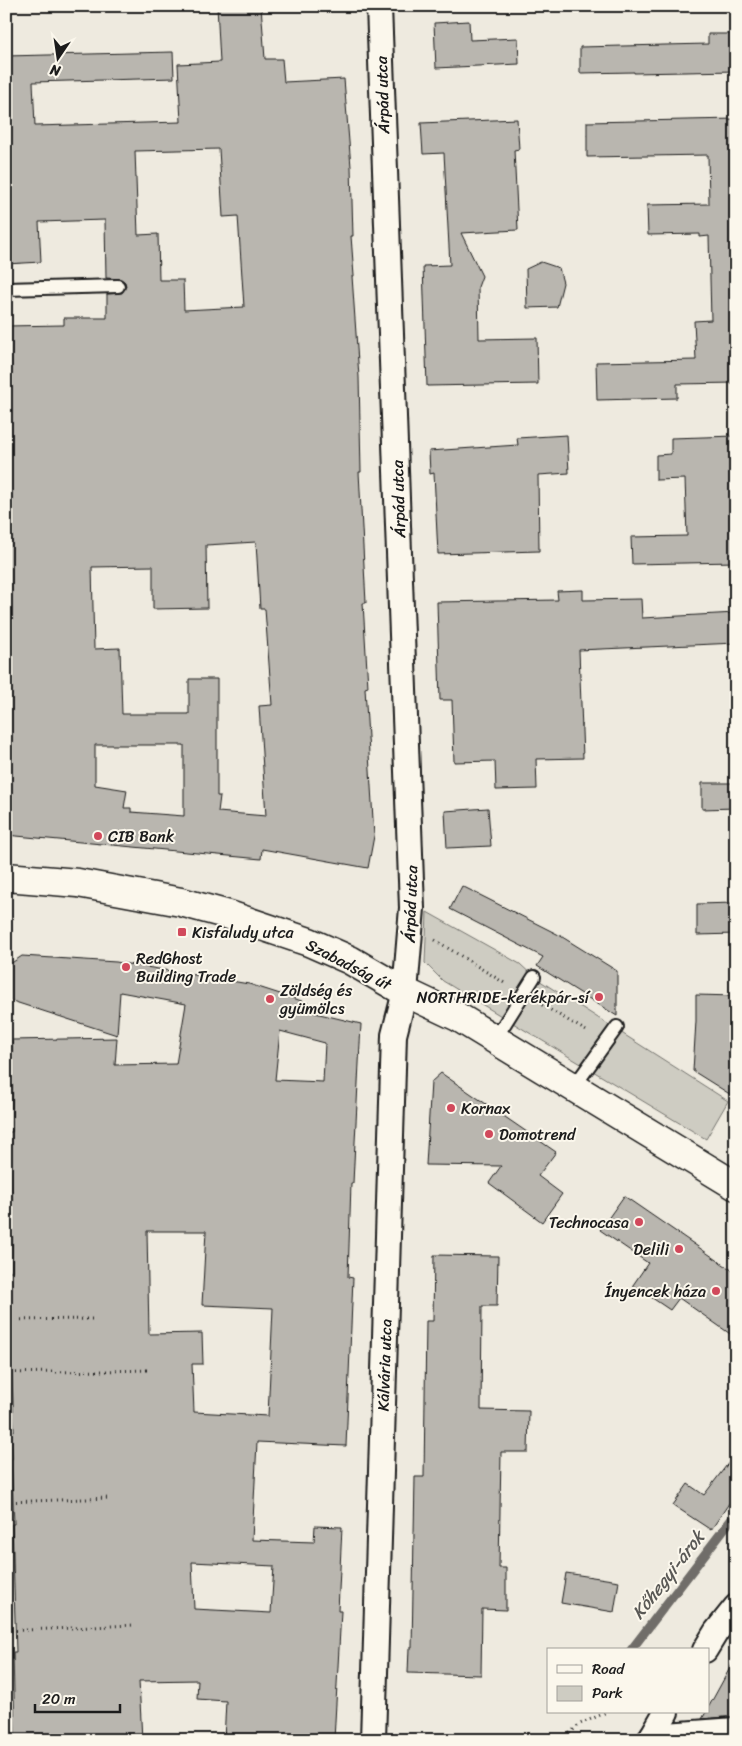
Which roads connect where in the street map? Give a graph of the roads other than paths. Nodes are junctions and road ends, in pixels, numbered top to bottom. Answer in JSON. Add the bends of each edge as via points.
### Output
{"nodes":[{"id":1,"x":379,"y":6,"type":"edge"},
{"id":2,"x":118,"y":286,"type":"dead end"},
{"id":3,"x":6,"y":289,"type":"edge"},
{"id":4,"x":6,"y":877,"type":"edge"},
{"id":5,"x":534,"y":977,"type":"dead end"},
{"id":6,"x":406,"y":992,"type":"junction"},
{"id":7,"x":617,"y":1026,"type":"dead end"},
{"id":8,"x":495,"y":1039,"type":"junction"},
{"id":9,"x":573,"y":1088,"type":"junction"},
{"id":10,"x":736,"y":1186,"type":"edge"},
{"id":11,"x":736,"y":1608,"type":"edge"},
{"id":12,"x":706,"y":1648,"type":"edge"},
{"id":13,"x":665,"y":1714,"type":"edge"},
{"id":14,"x":736,"y":1730,"type":"edge"},
{"id":15,"x":651,"y":1738,"type":"edge"},
{"id":16,"x":373,"y":1740,"type":"edge"}],
"edges":[{"from":1,"to":6,"type":"street","name":"Árpád utca","via":[[411,850],[412,908]]},
{"from":2,"to":3,"type":"lane"},
{"from":4,"to":6,"type":"main road","name":"Szabadság út","via":[[88,884],[229,914],[350,960]]},
{"from":5,"to":8,"type":"lane"},
{"from":6,"to":8,"type":"main road","name":"Szabadság út"},
{"from":6,"to":16,"type":"street","name":"Kálvária utca","via":[[394,1035]]},
{"from":7,"to":9,"type":"lane"},
{"from":8,"to":9,"type":"main road","name":"Szabadság út"},
{"from":9,"to":10,"type":"main road","name":"Szabadság út"},
{"from":11,"to":12,"type":"street"},
{"from":13,"to":15,"type":"street"},
{"from":14,"to":15,"type":"street"}]}
